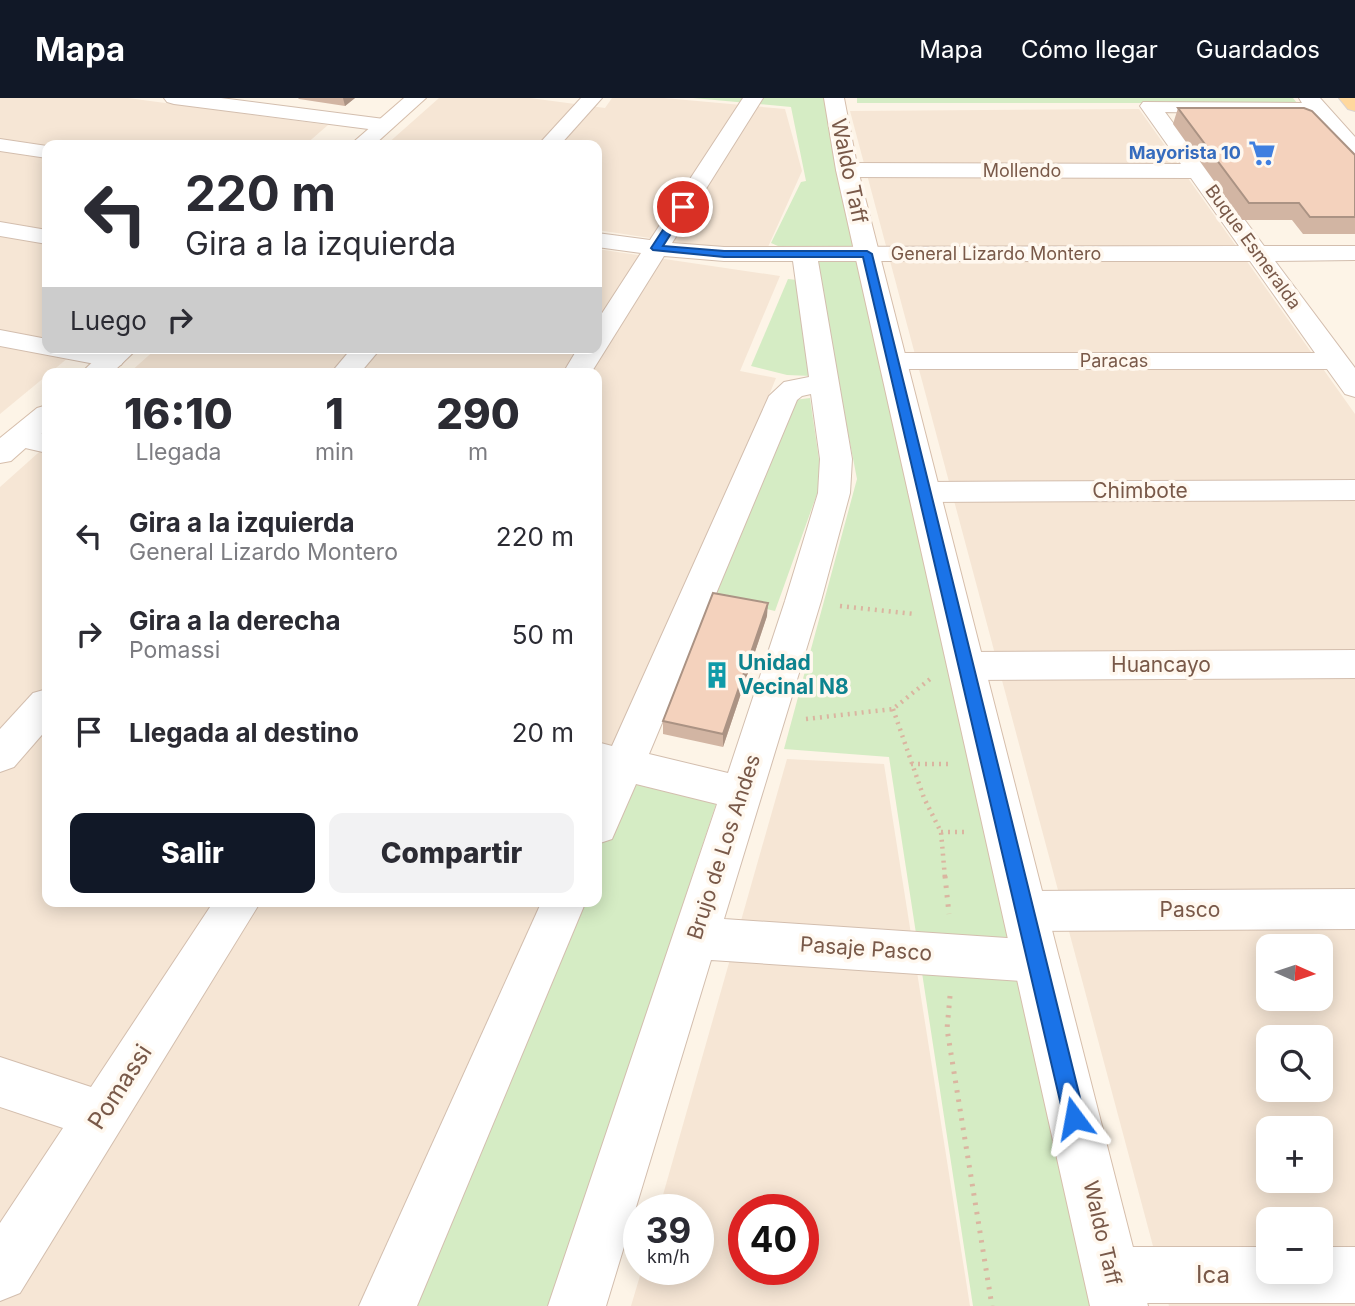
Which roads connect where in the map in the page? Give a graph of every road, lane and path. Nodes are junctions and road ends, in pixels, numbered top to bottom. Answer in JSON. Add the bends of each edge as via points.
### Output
{"nodes":[{"id":1,"x":174,"y":98,"type":"edge"},
{"id":2,"x":416,"y":98,"type":"edge"},
{"id":3,"x":592,"y":98,"type":"edge"},
{"id":4,"x":753,"y":98,"type":"edge"},
{"id":5,"x":834,"y":98,"type":"edge"},
{"id":6,"x":1349,"y":98,"type":"edge"},
{"id":7,"x":1313,"y":103,"type":"edge"},
{"id":8,"x":1355,"y":105,"type":"edge"},
{"id":9,"x":384,"y":125,"type":"junction"},
{"id":10,"x":367,"y":140,"type":"edge"},
{"id":11,"x":554,"y":140,"type":"edge"},
{"id":12,"x":0,"y":145,"type":"edge"},
{"id":13,"x":1355,"y":150,"type":"edge"},
{"id":14,"x":42,"y":151,"type":"edge"},
{"id":15,"x":847,"y":170,"type":"junction"},
{"id":16,"x":1198,"y":171,"type":"junction"},
{"id":17,"x":0,"y":229,"type":"edge"},
{"id":18,"x":42,"y":236,"type":"edge"},
{"id":19,"x":602,"y":241,"type":"edge"},
{"id":20,"x":656,"y":248,"type":"junction"},
{"id":21,"x":1257,"y":253,"type":"junction"},
{"id":22,"x":1355,"y":253,"type":"edge"},
{"id":23,"x":804,"y":254,"type":"junction"},
{"id":24,"x":867,"y":254,"type":"junction"},
{"id":25,"x":602,"y":333,"type":"edge"},
{"id":26,"x":0,"y":338,"type":"edge"},
{"id":27,"x":42,"y":346,"type":"edge"},
{"id":28,"x":82,"y":354,"type":"edge"},
{"id":29,"x":362,"y":354,"type":"edge"},
{"id":30,"x":110,"y":360,"type":"edge"},
{"id":31,"x":893,"y":361,"type":"junction"},
{"id":32,"x":1335,"y":361,"type":"junction"},
{"id":33,"x":349,"y":368,"type":"edge"},
{"id":34,"x":824,"y":384,"type":"junction"},
{"id":35,"x":1355,"y":388,"type":"edge"},
{"id":36,"x":42,"y":420,"type":"edge"},
{"id":37,"x":22,"y":446,"type":"edge"},
{"id":38,"x":1355,"y":490,"type":"edge"},
{"id":39,"x":924,"y":492,"type":"junction"},
{"id":40,"x":803,"y":601,"type":"junction"},
{"id":41,"x":954,"y":618,"type":"junction"},
{"id":42,"x":1355,"y":664,"type":"edge"},
{"id":43,"x":966,"y":666,"type":"junction"},
{"id":44,"x":894,"y":709,"type":"junction"},
{"id":45,"x":42,"y":710,"type":"edge"},
{"id":46,"x":764,"y":724,"type":"junction"},
{"id":47,"x":0,"y":756,"type":"edge"},
{"id":48,"x":610,"y":761,"type":"edge"},
{"id":49,"x":742,"y":793,"type":"junction"},
{"id":50,"x":602,"y":802,"type":"edge"},
{"id":51,"x":235,"y":907,"type":"edge"},
{"id":52,"x":561,"y":907,"type":"edge"},
{"id":53,"x":1355,"y":909,"type":"edge"},
{"id":54,"x":1026,"y":911,"type":"junction"},
{"id":55,"x":695,"y":938,"type":"junction"},
{"id":56,"x":954,"y":955,"type":"junction"},
{"id":57,"x":1037,"y":961,"type":"junction"},
{"id":58,"x":0,"y":1082,"type":"edge"},
{"id":59,"x":101,"y":1116,"type":"junction"},
{"id":60,"x":0,"y":1273,"type":"edge"},
{"id":61,"x":1355,"y":1275,"type":"edge"},
{"id":62,"x":1116,"y":1291,"type":"edge"},
{"id":63,"x":388,"y":1306,"type":"edge"},
{"id":64,"x":578,"y":1306,"type":"edge"},
{"id":65,"x":992,"y":1306,"type":"edge"}],
"edges":[{"from":1,"to":9,"type":"street"},
{"from":2,"to":9,"type":"street"},
{"from":3,"to":11,"type":"street"},
{"from":4,"to":20,"type":"street"},
{"from":5,"to":15,"type":"street","name":"Waldo Taff"},
{"from":6,"to":8,"type":"main road"},
{"from":7,"to":13,"type":"street"},
{"from":7,"to":16,"type":"street","name":"Buque Esmeralda","via":[[1150,106]]},
{"from":9,"to":10,"type":"street"},
{"from":12,"to":14,"type":"street"},
{"from":15,"to":16,"type":"street","name":"Mollendo"},
{"from":15,"to":24,"type":"street","name":"Waldo Taff"},
{"from":16,"to":21,"type":"street","name":"Buque Esmeralda"},
{"from":17,"to":18,"type":"street"},
{"from":19,"to":20,"type":"street","name":"General Lizardo Montero"},
{"from":20,"to":23,"type":"street","name":"General Lizardo Montero"},
{"from":20,"to":25,"type":"street"},
{"from":21,"to":22,"type":"street","name":"General Lizardo Montero"},
{"from":21,"to":24,"type":"street","name":"General Lizardo Montero"},
{"from":21,"to":32,"type":"street","name":"Buque Esmeralda"},
{"from":23,"to":24,"type":"street","name":"General Lizardo Montero"},
{"from":23,"to":34,"type":"street","name":"Brujo de Los Andes"},
{"from":24,"to":31,"type":"street","name":"Waldo Taff"},
{"from":26,"to":27,"type":"street"},
{"from":28,"to":30,"type":"street"},
{"from":29,"to":33,"type":"street"},
{"from":31,"to":32,"type":"street","name":"Paracas"},
{"from":31,"to":39,"type":"street","name":"Waldo Taff"},
{"from":32,"to":35,"type":"street","name":"Buque Esmeralda"},
{"from":34,"to":40,"type":"street","name":"Brujo de Los Andes","via":[[836,474]]},
{"from":34,"to":48,"type":"street","via":[[802,386],[784,396]]},
{"from":36,"to":37,"type":"street"},
{"from":38,"to":39,"type":"street","name":"Chimbote"},
{"from":39,"to":41,"type":"street","name":"Waldo Taff"},
{"from":40,"to":41,"type":"path"},
{"from":40,"to":46,"type":"street","name":"Brujo de Los Andes"},
{"from":41,"to":43,"type":"street","name":"Waldo Taff"},
{"from":42,"to":43,"type":"street","name":"Huancayo"},
{"from":43,"to":44,"type":"path","via":[[939,672]]},
{"from":43,"to":54,"type":"street","name":"Waldo Taff"},
{"from":44,"to":46,"type":"path"},
{"from":44,"to":56,"type":"path","via":[[924,798],[941,832]]},
{"from":45,"to":47,"type":"street"},
{"from":46,"to":49,"type":"street","name":"Brujo de Los Andes"},
{"from":48,"to":49,"type":"street"},
{"from":48,"to":50,"type":"street"},
{"from":49,"to":55,"type":"street","name":"Brujo de Los Andes"},
{"from":51,"to":59,"type":"street","name":"Pomassi"},
{"from":52,"to":63,"type":"street"},
{"from":53,"to":54,"type":"street","name":"Pasco"},
{"from":54,"to":57,"type":"street","name":"Waldo Taff"},
{"from":55,"to":56,"type":"street","name":"Pasaje Pasco"},
{"from":55,"to":64,"type":"street","name":"Brujo de Los Andes"},
{"from":56,"to":57,"type":"street","name":"Pasaje Pasco"},
{"from":56,"to":65,"type":"path","via":[[947,1029]]},
{"from":57,"to":62,"type":"street","name":"Waldo Taff"},
{"from":58,"to":59,"type":"street"},
{"from":59,"to":60,"type":"street","name":"Pomassi"},
{"from":61,"to":62,"type":"street","name":"Ica"}]}
